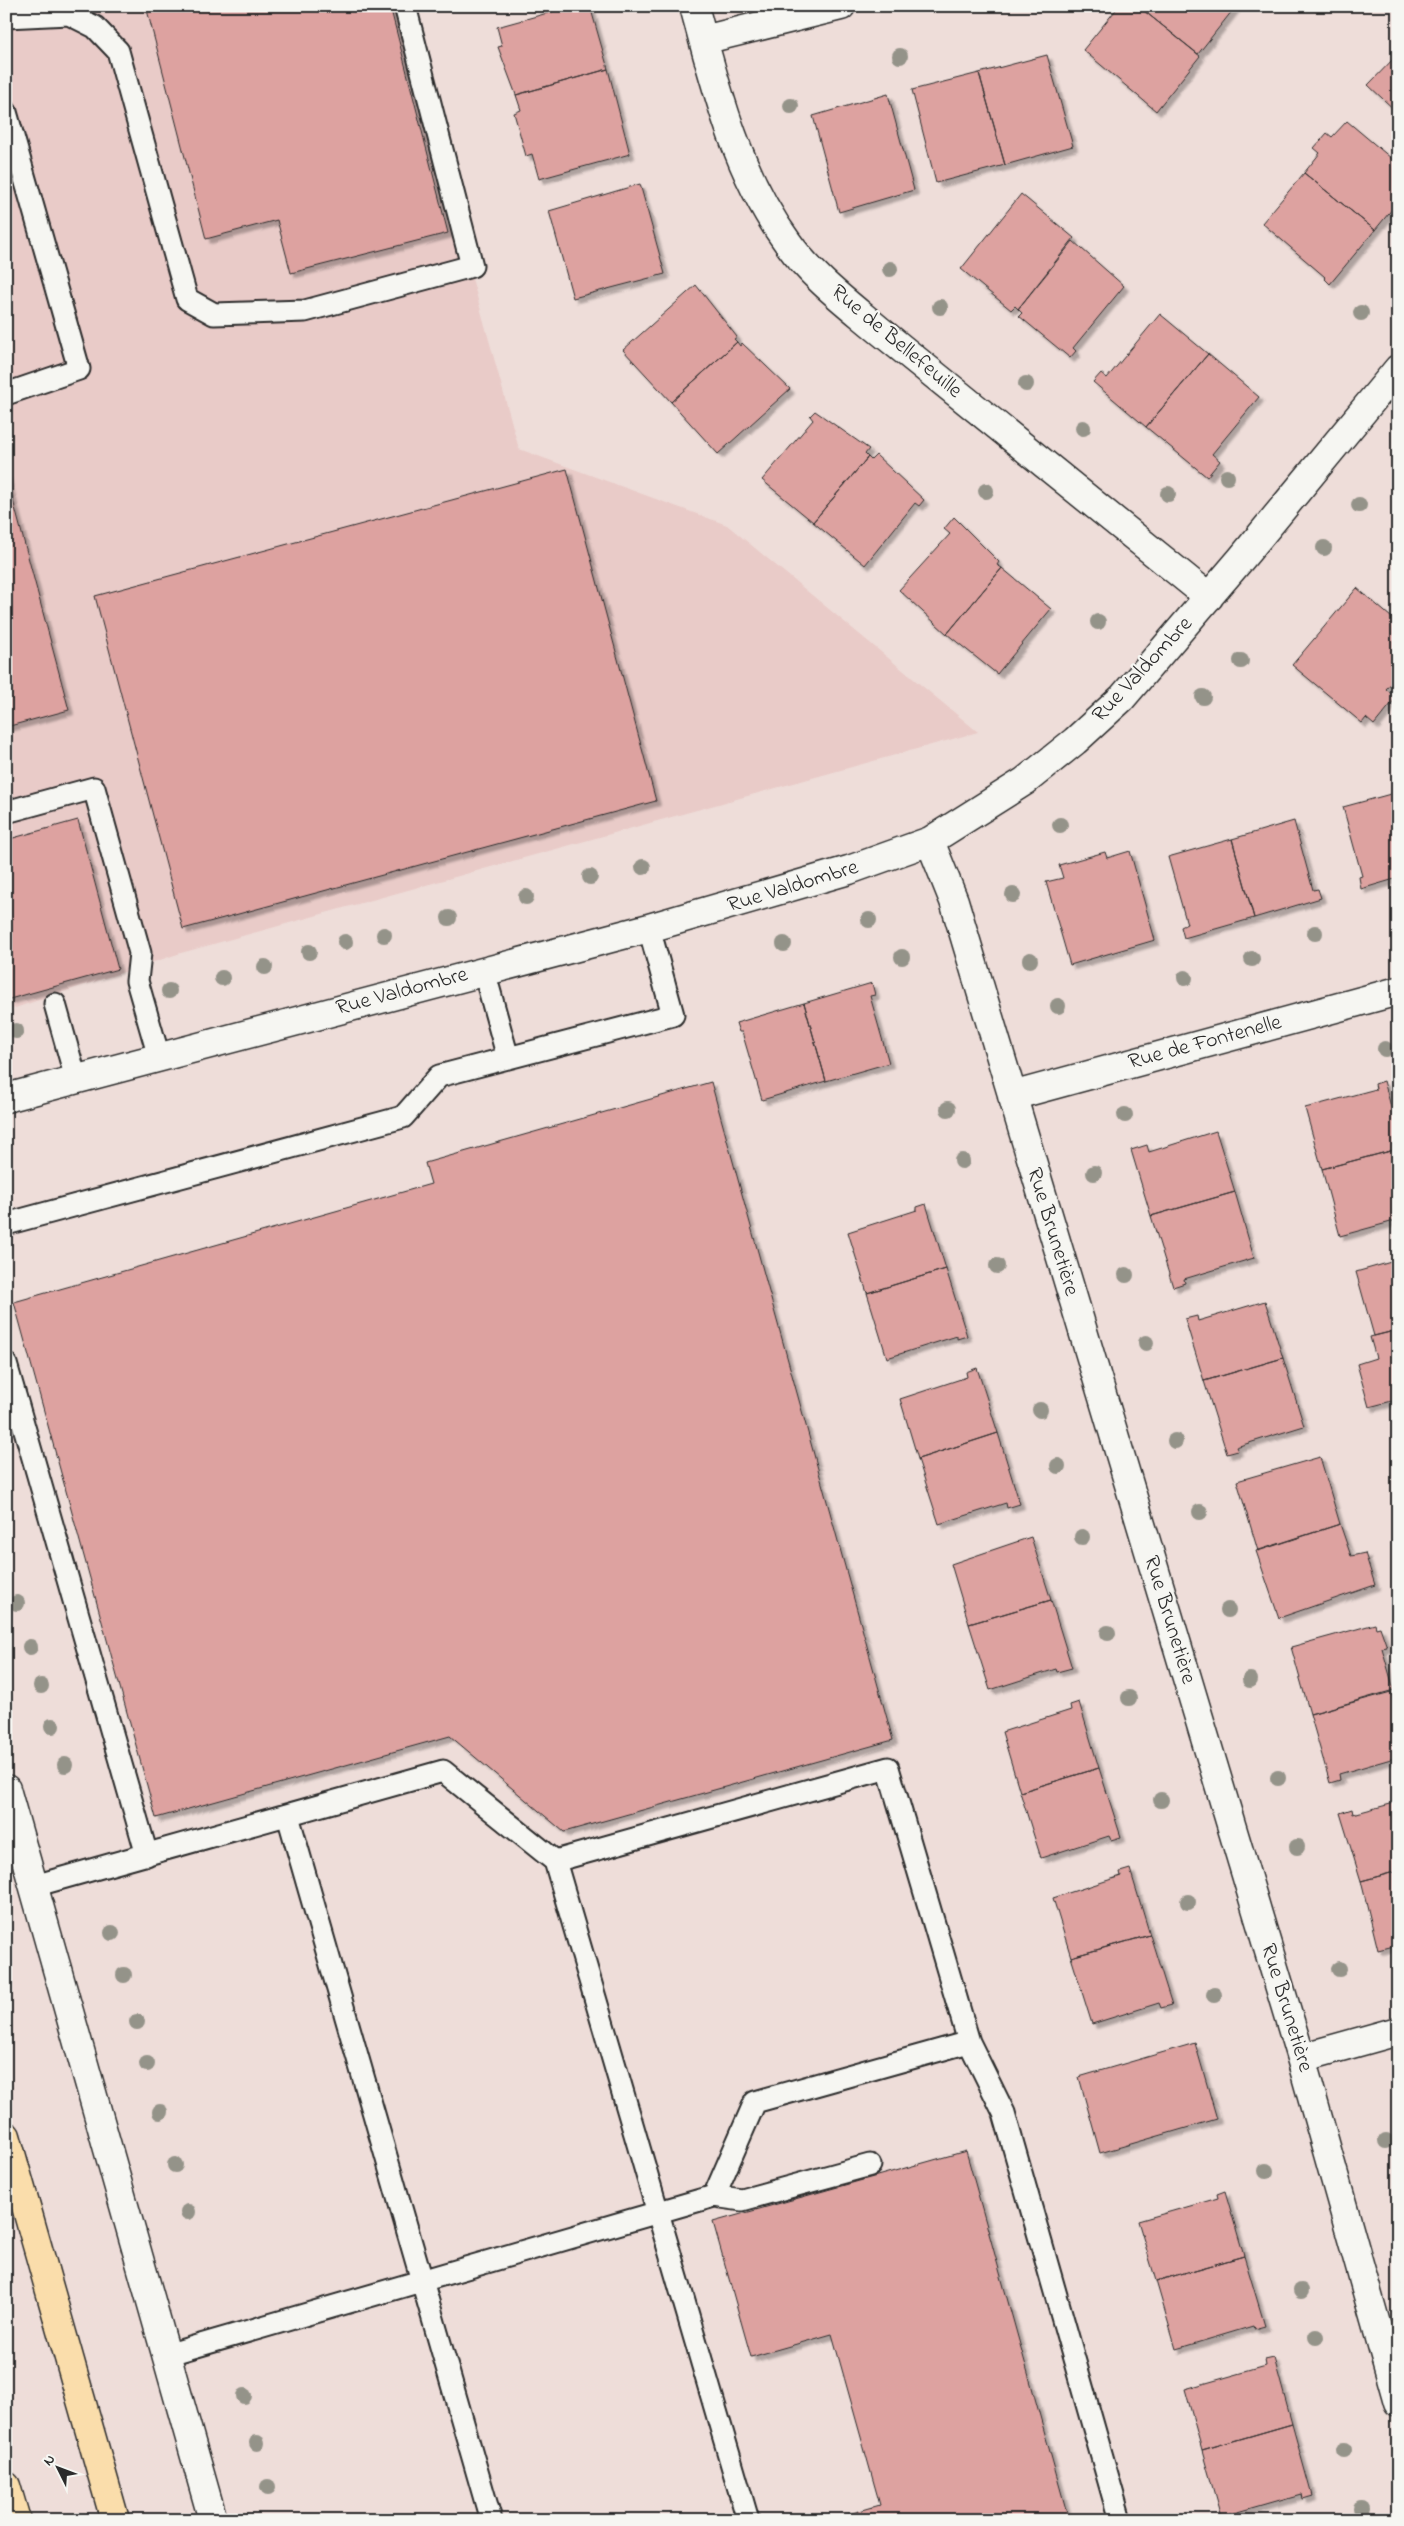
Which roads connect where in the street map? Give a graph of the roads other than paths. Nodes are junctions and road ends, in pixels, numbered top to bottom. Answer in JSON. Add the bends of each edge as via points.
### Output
{"nodes":[{"id":1,"x":405,"y":6,"type":"edge"},
{"id":2,"x":694,"y":6,"type":"edge"},
{"id":3,"x":841,"y":6,"type":"edge"},
{"id":4,"x":6,"y":17,"type":"edge"},
{"id":5,"x":703,"y":40,"type":"junction"},
{"id":6,"x":6,"y":112,"type":"edge"},
{"id":7,"x":1398,"y":369,"type":"edge"},
{"id":8,"x":6,"y":394,"type":"edge"},
{"id":9,"x":1209,"y":597,"type":"junction"},
{"id":10,"x":6,"y":812,"type":"edge"},
{"id":11,"x":930,"y":841,"type":"junction"},
{"id":12,"x":649,"y":928,"type":"junction"},
{"id":13,"x":484,"y":971,"type":"junction"},
{"id":14,"x":1398,"y":991,"type":"edge"},
{"id":15,"x":55,"y":1004,"type":"dead end"},
{"id":16,"x":159,"y":1057,"type":"junction"},
{"id":17,"x":508,"y":1058,"type":"junction"},
{"id":18,"x":76,"y":1079,"type":"junction"},
{"id":19,"x":1012,"y":1096,"type":"junction"},
{"id":20,"x":6,"y":1098,"type":"edge"},
{"id":21,"x":6,"y":1224,"type":"edge"},
{"id":22,"x":6,"y":1364,"type":"edge"},
{"id":23,"x":6,"y":1789,"type":"edge"},
{"id":24,"x":288,"y":1816,"type":"junction"},
{"id":25,"x":147,"y":1855,"type":"junction"},
{"id":26,"x":555,"y":1861,"type":"junction"},
{"id":27,"x":34,"y":1886,"type":"junction"},
{"id":28,"x":1398,"y":2031,"type":"edge"},
{"id":29,"x":969,"y":2042,"type":"junction"},
{"id":30,"x":1301,"y":2058,"type":"junction"},
{"id":31,"x":6,"y":2136,"type":"edge"},
{"id":32,"x":870,"y":2165,"type":"dead end"},
{"id":33,"x":714,"y":2196,"type":"junction"},
{"id":34,"x":658,"y":2213,"type":"junction"},
{"id":35,"x":423,"y":2281,"type":"junction"},
{"id":36,"x":166,"y":2355,"type":"junction"},
{"id":37,"x":1398,"y":2402,"type":"edge"},
{"id":38,"x":6,"y":2486,"type":"edge"},
{"id":39,"x":16,"y":2520,"type":"edge"},
{"id":40,"x":115,"y":2520,"type":"edge"},
{"id":41,"x":213,"y":2520,"type":"edge"},
{"id":42,"x":491,"y":2520,"type":"edge"},
{"id":43,"x":748,"y":2520,"type":"edge"},
{"id":44,"x":1120,"y":2520,"type":"edge"}],
"edges":[{"from":1,"to":4,"type":"lane","via":[[472,266],[304,311],[214,314],[187,299],[118,51],[95,27],[69,14]]},
{"from":2,"to":5,"type":"street","name":"Rue de Bellefeuille"},
{"from":3,"to":5,"type":"street"},
{"from":5,"to":9,"type":"street","name":"Rue de Bellefeuille","via":[[723,110],[752,182],[788,243],[828,287],[864,318]]},
{"from":6,"to":8,"type":"lane","via":[[79,369]]},
{"from":7,"to":9,"type":"street","name":"Rue Valdombre"},
{"from":9,"to":11,"type":"street","name":"Rue Valdombre","via":[[1122,698],[1075,742],[1026,781]]},
{"from":10,"to":16,"type":"lane","via":[[94,788],[140,953],[137,981]]},
{"from":11,"to":12,"type":"street","name":"Rue Valdombre","via":[[849,870]]},
{"from":11,"to":19,"type":"street","name":"Rue Brunetière","via":[[954,901]]},
{"from":12,"to":13,"type":"street","name":"Rue Valdombre"},
{"from":12,"to":17,"type":"lane","via":[[673,1015]]},
{"from":13,"to":16,"type":"street","name":"Rue Valdombre"},
{"from":13,"to":17,"type":"lane"},
{"from":14,"to":19,"type":"street","name":"Rue de Fontenelle"},
{"from":15,"to":18,"type":"lane"},
{"from":16,"to":18,"type":"street","name":"Rue Valdombre"},
{"from":17,"to":21,"type":"lane","via":[[439,1076],[403,1117]]},
{"from":18,"to":20,"type":"street","name":"Rue Valdombre"},
{"from":19,"to":30,"type":"street","name":"Rue Brunetière"},
{"from":22,"to":25,"type":"lane"},
{"from":23,"to":27,"type":"street"},
{"from":24,"to":25,"type":"lane"},
{"from":24,"to":26,"type":"lane","via":[[443,1771]]},
{"from":24,"to":35,"type":"lane"},
{"from":25,"to":27,"type":"lane"},
{"from":26,"to":29,"type":"lane","via":[[888,1768]]},
{"from":26,"to":34,"type":"lane"},
{"from":27,"to":36,"type":"street"},
{"from":28,"to":30,"type":"street"},
{"from":29,"to":33,"type":"lane","via":[[755,2102]]},
{"from":29,"to":44,"type":"lane","via":[[1004,2113]]},
{"from":30,"to":37,"type":"street","name":"Rue Brunetière"},
{"from":31,"to":40,"type":"highway"},
{"from":32,"to":33,"type":"lane","via":[[742,2200]]},
{"from":33,"to":34,"type":"lane"},
{"from":34,"to":35,"type":"lane"},
{"from":34,"to":43,"type":"lane"},
{"from":35,"to":36,"type":"lane"},
{"from":35,"to":42,"type":"lane"},
{"from":36,"to":41,"type":"street"},
{"from":38,"to":39,"type":"highway"}]}
